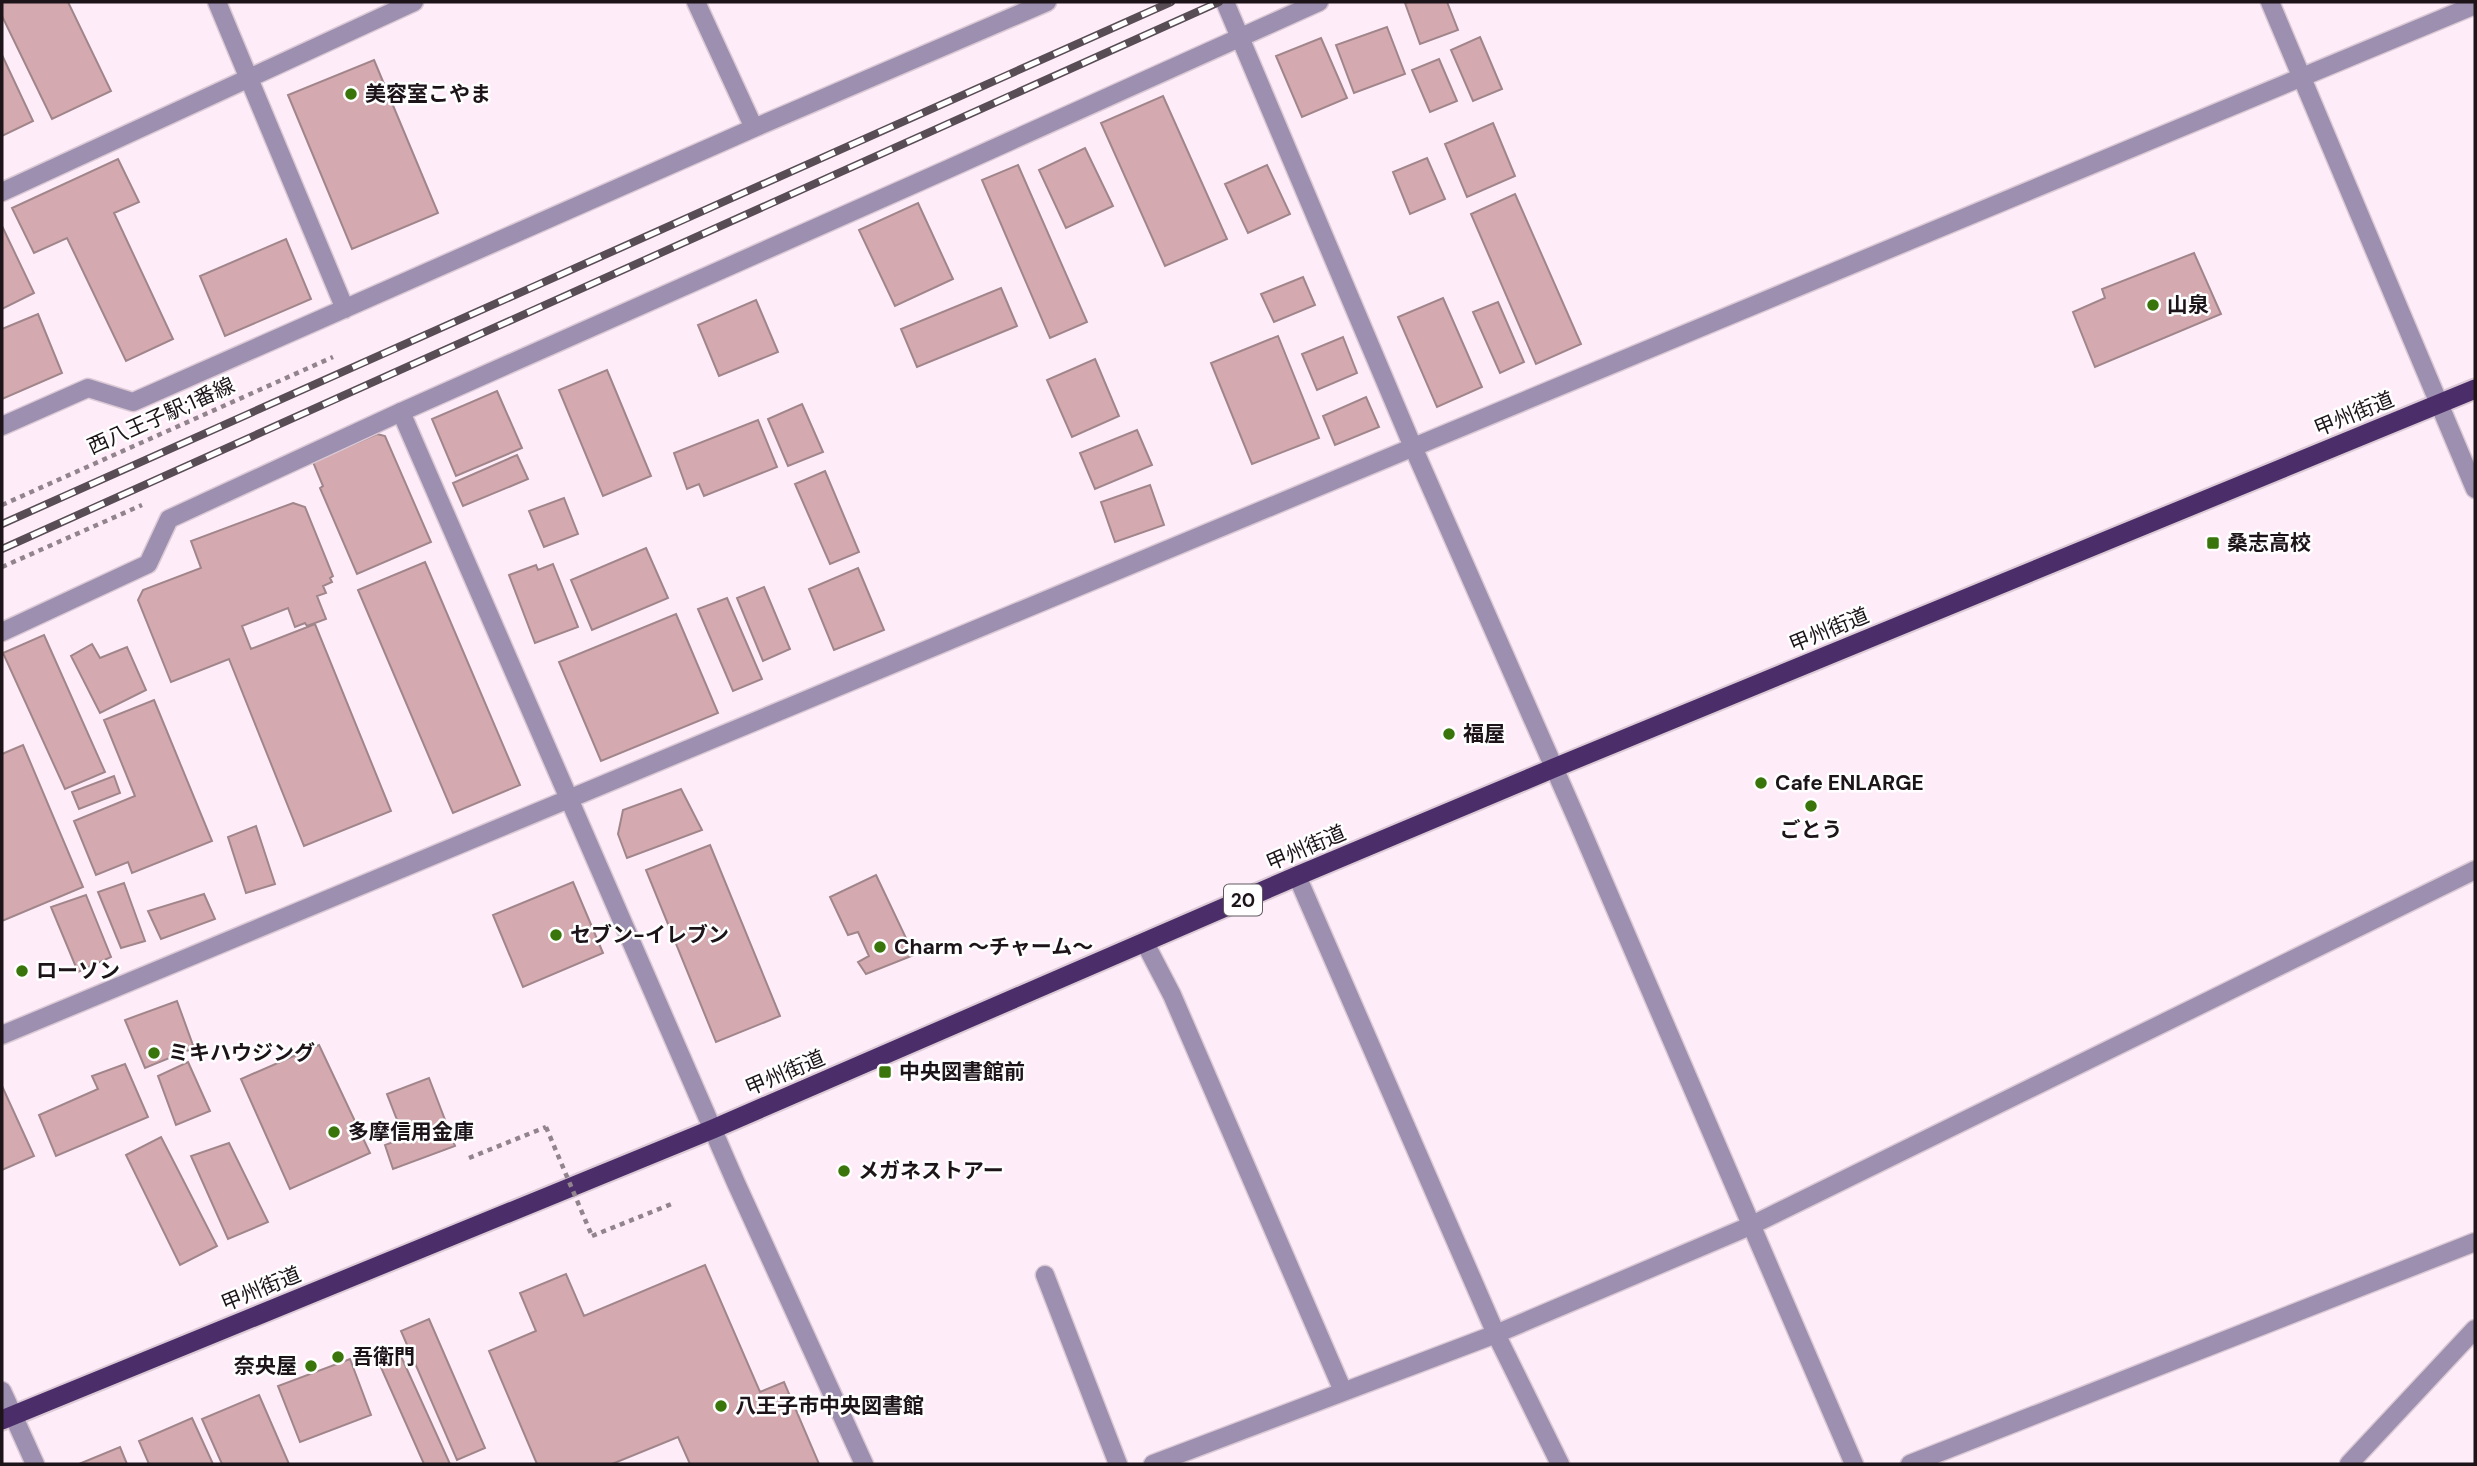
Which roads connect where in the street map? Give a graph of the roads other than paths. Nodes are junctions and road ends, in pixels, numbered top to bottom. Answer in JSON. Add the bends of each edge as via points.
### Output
{"nodes":[{"id":1,"x":217,"y":2,"type":"edge"},
{"id":2,"x":414,"y":2,"type":"edge"},
{"id":3,"x":696,"y":2,"type":"edge"},
{"id":4,"x":1048,"y":2,"type":"edge"},
{"id":5,"x":1225,"y":2,"type":"edge"},
{"id":6,"x":1319,"y":2,"type":"edge"},
{"id":7,"x":2270,"y":2,"type":"edge"},
{"id":8,"x":2475,"y":5,"type":"edge"},
{"id":9,"x":1241,"y":37,"type":"junction"},
{"id":10,"x":249,"y":78,"type":"junction"},
{"id":11,"x":2301,"y":79,"type":"junction"},
{"id":12,"x":754,"y":128,"type":"junction"},
{"id":13,"x":2,"y":191,"type":"edge"},
{"id":14,"x":345,"y":309,"type":"junction"},
{"id":15,"x":2475,"y":390,"type":"edge"},
{"id":16,"x":2441,"y":404,"type":"junction"},
{"id":17,"x":401,"y":412,"type":"junction"},
{"id":18,"x":2,"y":426,"type":"edge"},
{"id":19,"x":1413,"y":447,"type":"junction"},
{"id":20,"x":2475,"y":489,"type":"edge"},
{"id":21,"x":2,"y":632,"type":"edge"},
{"id":22,"x":1554,"y":768,"type":"junction"},
{"id":23,"x":569,"y":799,"type":"junction"},
{"id":24,"x":2475,"y":870,"type":"edge"},
{"id":25,"x":1297,"y":876,"type":"junction"},
{"id":26,"x":1145,"y":943,"type":"junction"},
{"id":27,"x":2,"y":1035,"type":"edge"},
{"id":28,"x":713,"y":1129,"type":"junction"},
{"id":29,"x":1750,"y":1226,"type":"junction"},
{"id":30,"x":2475,"y":1242,"type":"edge"},
{"id":31,"x":1045,"y":1275,"type":"dead end"},
{"id":32,"x":2475,"y":1329,"type":"edge"},
{"id":33,"x":1496,"y":1334,"type":"junction"},
{"id":34,"x":2,"y":1391,"type":"edge"},
{"id":35,"x":1343,"y":1391,"type":"junction"},
{"id":36,"x":7,"y":1418,"type":"edge"},
{"id":37,"x":35,"y":1464,"type":"edge"},
{"id":38,"x":864,"y":1464,"type":"edge"},
{"id":39,"x":1118,"y":1464,"type":"edge"},
{"id":40,"x":1153,"y":1464,"type":"edge"},
{"id":41,"x":1560,"y":1464,"type":"edge"},
{"id":42,"x":1854,"y":1464,"type":"edge"},
{"id":43,"x":1910,"y":1464,"type":"edge"},
{"id":44,"x":2349,"y":1464,"type":"edge"}],
"edges":[{"from":1,"to":10,"type":"street"},
{"from":2,"to":10,"type":"street"},
{"from":3,"to":12,"type":"street"},
{"from":4,"to":12,"type":"street"},
{"from":5,"to":9,"type":"street"},
{"from":6,"to":9,"type":"street"},
{"from":7,"to":11,"type":"street"},
{"from":8,"to":11,"type":"street"},
{"from":9,"to":17,"type":"street"},
{"from":9,"to":19,"type":"street"},
{"from":10,"to":13,"type":"street"},
{"from":10,"to":14,"type":"street"},
{"from":11,"to":16,"type":"street"},
{"from":11,"to":19,"type":"street"},
{"from":12,"to":14,"type":"street"},
{"from":14,"to":18,"type":"street","via":[[133,402],[88,388]]},
{"from":15,"to":16,"type":"highway","name":"甲州街道","number":"20"},
{"from":16,"to":20,"type":"street"},
{"from":16,"to":22,"type":"highway","name":"甲州街道","number":"20"},
{"from":17,"to":21,"type":"street","via":[[169,519],[148,564]]},
{"from":17,"to":23,"type":"street"},
{"from":19,"to":22,"type":"street"},
{"from":19,"to":23,"type":"street"},
{"from":22,"to":25,"type":"highway","name":"甲州街道","number":"20"},
{"from":22,"to":29,"type":"street"},
{"from":23,"to":27,"type":"street"},
{"from":23,"to":28,"type":"street"},
{"from":24,"to":29,"type":"street"},
{"from":25,"to":26,"type":"highway","name":"甲州街道","number":"20"},
{"from":25,"to":33,"type":"street"},
{"from":26,"to":28,"type":"highway","name":"甲州街道","number":"20"},
{"from":26,"to":35,"type":"street","via":[[1172,995]]},
{"from":28,"to":36,"type":"highway","name":"甲州街道","number":"20"},
{"from":28,"to":38,"type":"street"},
{"from":29,"to":33,"type":"street"},
{"from":29,"to":42,"type":"street"},
{"from":30,"to":43,"type":"street"},
{"from":31,"to":39,"type":"street"},
{"from":32,"to":44,"type":"street"},
{"from":33,"to":35,"type":"street"},
{"from":33,"to":41,"type":"street"},
{"from":34,"to":36,"type":"street"},
{"from":35,"to":40,"type":"street"},
{"from":36,"to":37,"type":"street"}]}
